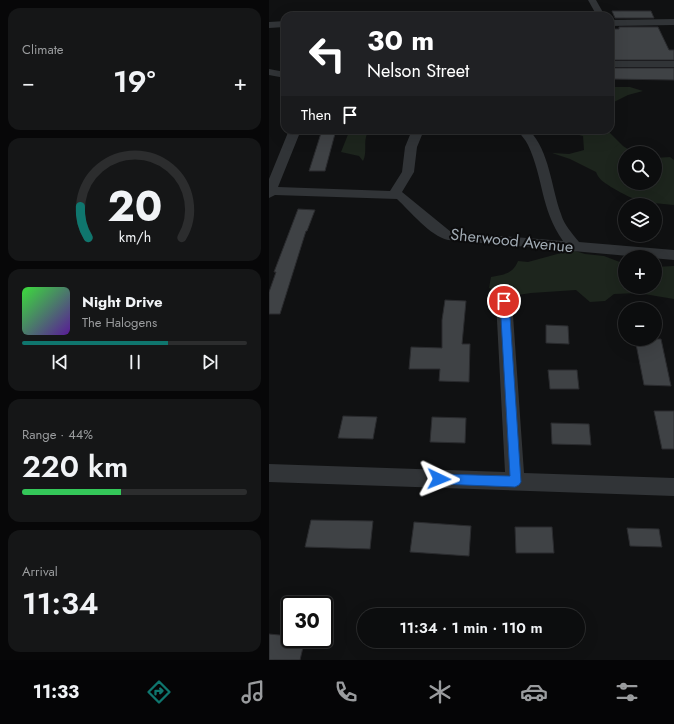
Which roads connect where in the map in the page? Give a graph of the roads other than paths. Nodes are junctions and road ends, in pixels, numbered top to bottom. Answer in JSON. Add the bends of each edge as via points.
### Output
{"nodes":[{"id":1,"x":592,"y":0,"type":"edge"},
{"id":2,"x":599,"y":12,"type":"edge"},
{"id":3,"x":674,"y":22,"type":"edge"},
{"id":4,"x":614,"y":23,"type":"edge"},
{"id":5,"x":269,"y":24,"type":"edge"},
{"id":6,"x":281,"y":24,"type":"edge"},
{"id":7,"x":614,"y":64,"type":"edge"},
{"id":8,"x":674,"y":64,"type":"edge"},
{"id":9,"x":269,"y":72,"type":"edge"},
{"id":10,"x":281,"y":74,"type":"edge"},
{"id":11,"x":293,"y":134,"type":"edge"},
{"id":12,"x":417,"y":134,"type":"edge"},
{"id":13,"x":528,"y":134,"type":"edge"},
{"id":14,"x":269,"y":192,"type":"edge"},
{"id":15,"x":394,"y":194,"type":"junction"},
{"id":16,"x":574,"y":246,"type":"junction"},
{"id":17,"x":674,"y":255,"type":"edge"},
{"id":18,"x":504,"y":301,"type":"dead end"},
{"id":19,"x":269,"y":473,"type":"edge"},
{"id":20,"x":515,"y":482,"type":"junction"},
{"id":21,"x":674,"y":487,"type":"edge"}],
"edges":[{"from":1,"to":2,"type":"street"},
{"from":3,"to":4,"type":"street"},
{"from":5,"to":6,"type":"street"},
{"from":7,"to":8,"type":"street"},
{"from":9,"to":10,"type":"street"},
{"from":11,"to":14,"type":"street"},
{"from":12,"to":15,"type":"street","via":[[411,147],[408,172]]},
{"from":13,"to":16,"type":"street","via":[[548,188],[553,213]]},
{"from":14,"to":15,"type":"street"},
{"from":15,"to":16,"type":"street","name":"Sherwood Avenue","via":[[400,195],[429,223],[448,236]]},
{"from":16,"to":17,"type":"street","name":"Sherwood Avenue"},
{"from":18,"to":20,"type":"street"},
{"from":19,"to":20,"type":"street"},
{"from":20,"to":21,"type":"street"}]}
